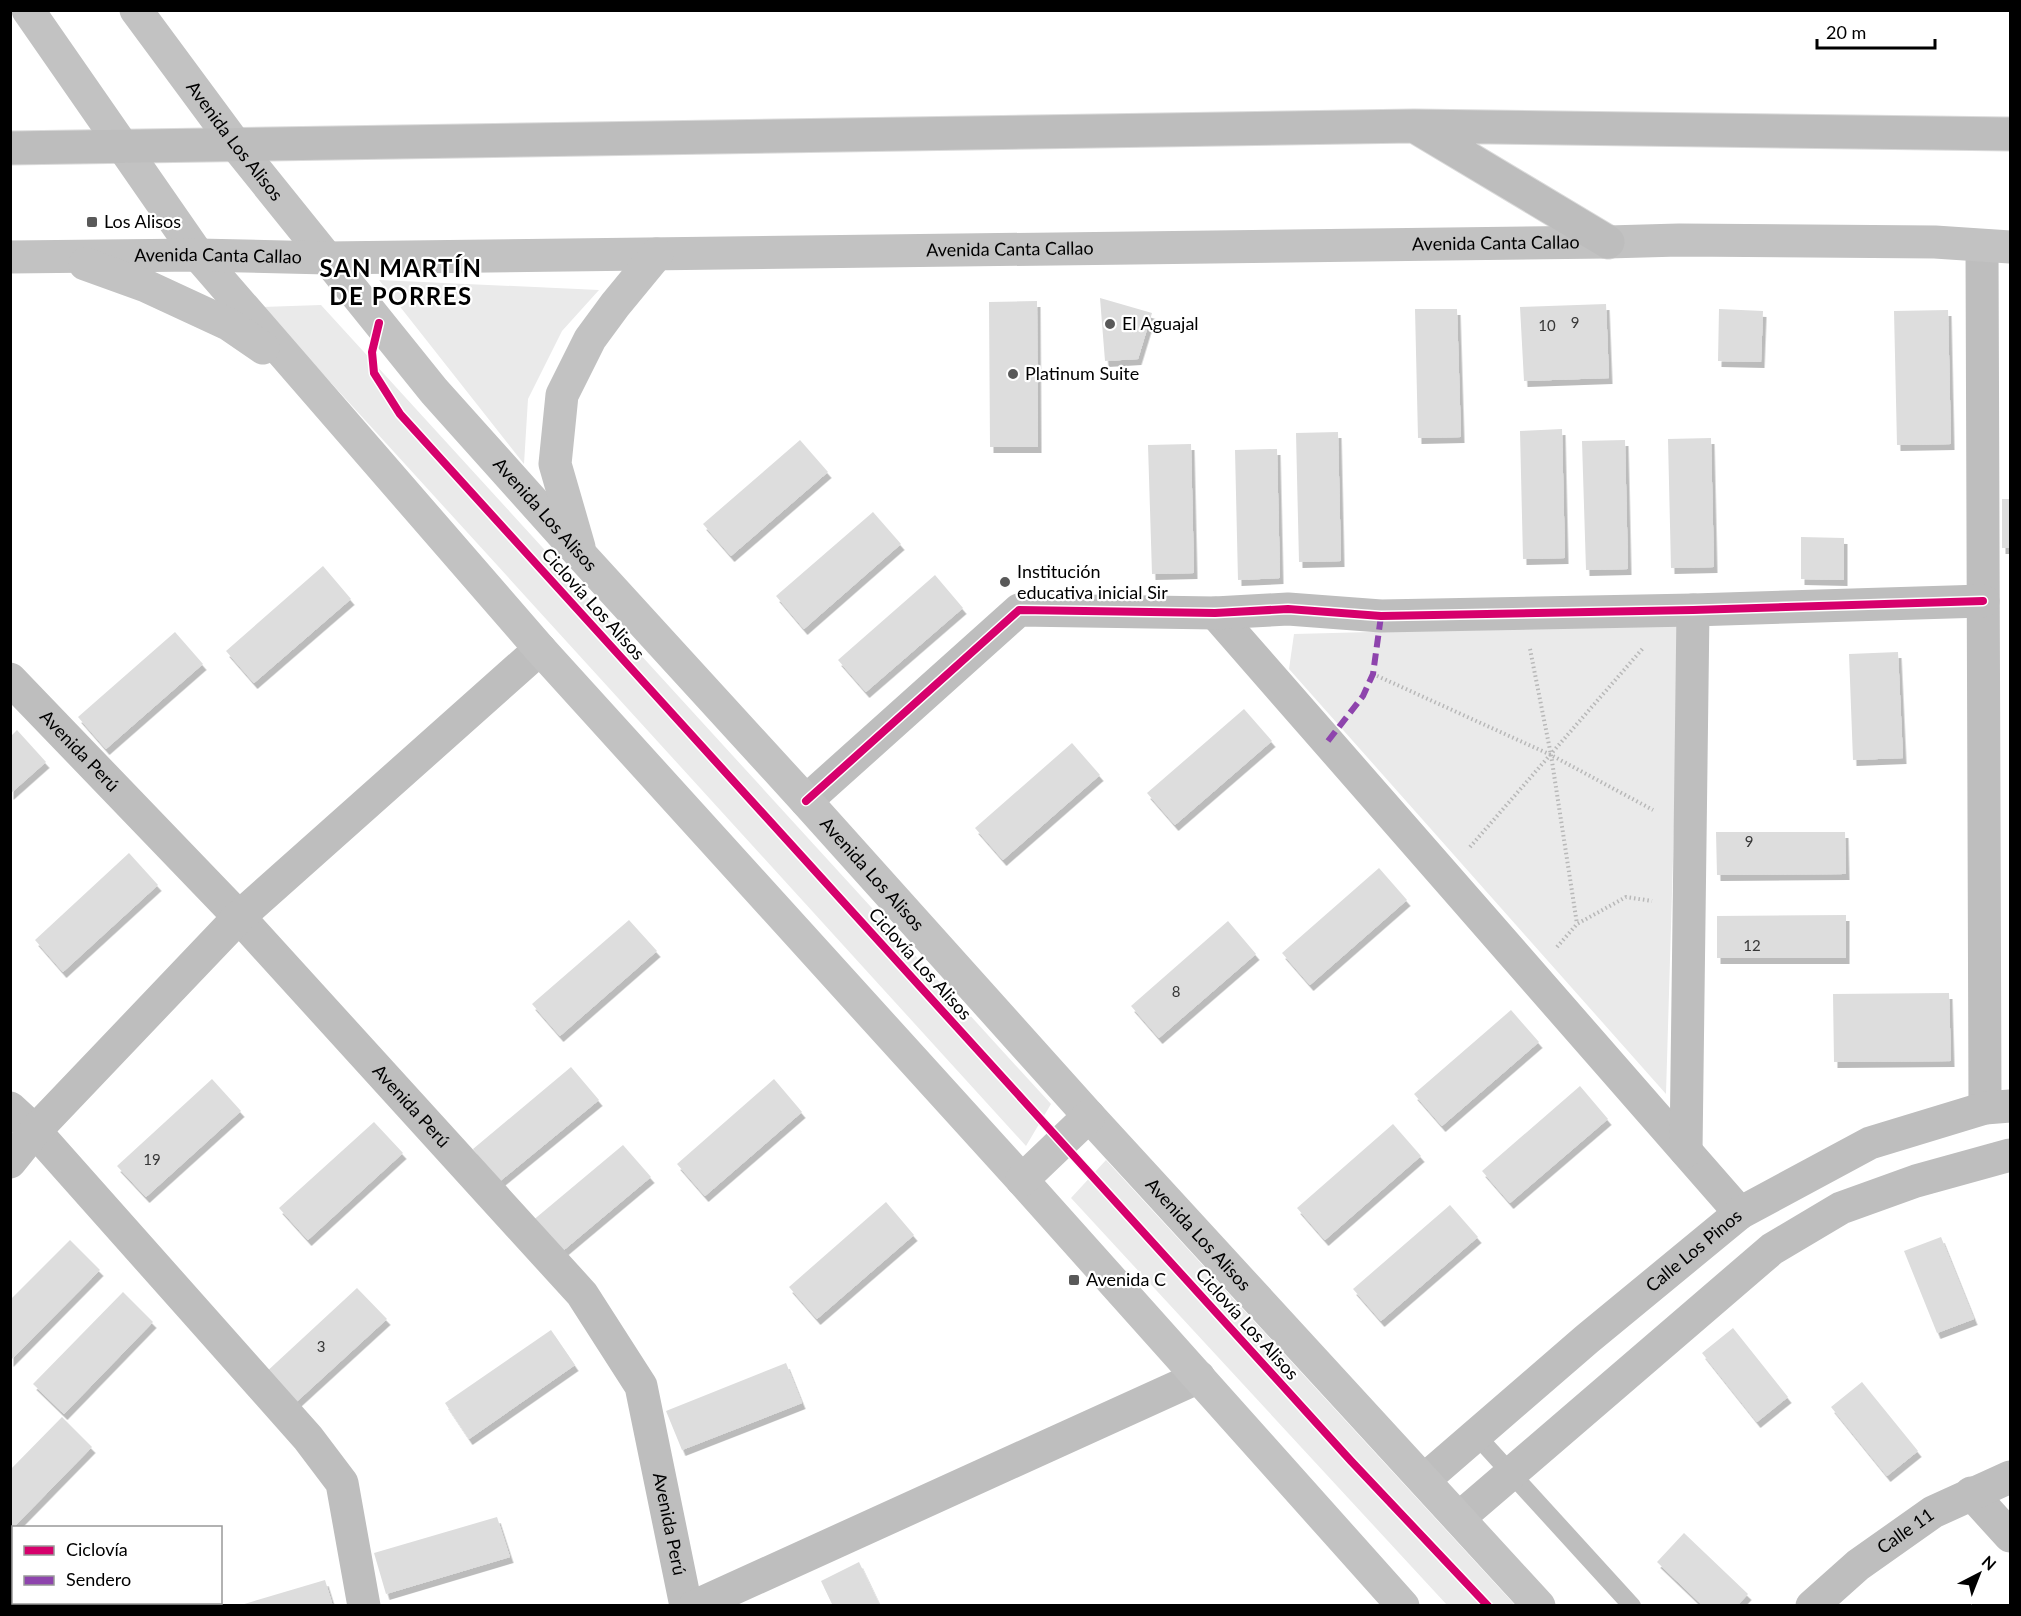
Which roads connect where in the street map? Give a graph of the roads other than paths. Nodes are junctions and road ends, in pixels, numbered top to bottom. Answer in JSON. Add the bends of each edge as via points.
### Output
{"nodes":[{"id":1,"x":27,"y":10,"type":"edge"},
{"id":2,"x":136,"y":10,"type":"edge"},
{"id":3,"x":1414,"y":126,"type":"junction"},
{"id":4,"x":2010,"y":134,"type":"edge"},
{"id":5,"x":235,"y":144,"type":"junction"},
{"id":6,"x":123,"y":147,"type":"junction"},
{"id":7,"x":10,"y":148,"type":"edge"},
{"id":8,"x":1608,"y":242,"type":"junction"},
{"id":9,"x":1996,"y":247,"type":"edge"},
{"id":10,"x":657,"y":254,"type":"junction"},
{"id":11,"x":198,"y":255,"type":"junction"},
{"id":12,"x":10,"y":257,"type":"edge"},
{"id":13,"x":64,"y":257,"type":"junction"},
{"id":14,"x":327,"y":258,"type":"junction"},
{"id":15,"x":304,"y":376,"type":"junction"},
{"id":16,"x":581,"y":555,"type":"junction"},
{"id":17,"x":1983,"y":601,"type":"junction"},
{"id":18,"x":1685,"y":610,"type":"junction"},
{"id":19,"x":1215,"y":613,"type":"junction"},
{"id":20,"x":540,"y":649,"type":"junction"},
{"id":21,"x":10,"y":679,"type":"edge"},
{"id":22,"x":806,"y":801,"type":"junction"},
{"id":23,"x":239,"y":917,"type":"junction"},
{"id":24,"x":1998,"y":1107,"type":"edge"},
{"id":25,"x":10,"y":1108,"type":"edge"},
{"id":26,"x":1089,"y":1116,"type":"junction"},
{"id":27,"x":35,"y":1131,"type":"junction"},
{"id":28,"x":1686,"y":1151,"type":"junction"},
{"id":29,"x":2010,"y":1155,"type":"edge"},
{"id":30,"x":10,"y":1162,"type":"edge"},
{"id":31,"x":1022,"y":1180,"type":"junction"},
{"id":32,"x":1740,"y":1213,"type":"junction"},
{"id":33,"x":1199,"y":1377,"type":"junction"},
{"id":34,"x":1476,"y":1435,"type":"junction"},
{"id":35,"x":1512,"y":1473,"type":"junction"},
{"id":36,"x":2010,"y":1477,"type":"edge"},
{"id":37,"x":1424,"y":1480,"type":"junction"},
{"id":38,"x":1971,"y":1493,"type":"junction"},
{"id":39,"x":1459,"y":1518,"type":"junction"},
{"id":40,"x":2010,"y":1536,"type":"edge"},
{"id":41,"x":1391,"y":1602,"type":"edge"},
{"id":42,"x":364,"y":1605,"type":"edge"},
{"id":43,"x":686,"y":1605,"type":"edge"},
{"id":44,"x":695,"y":1605,"type":"edge"},
{"id":45,"x":1539,"y":1605,"type":"edge"},
{"id":46,"x":1632,"y":1605,"type":"edge"},
{"id":47,"x":1812,"y":1605,"type":"edge"}],
"edges":[{"from":1,"to":6,"type":"main road"},
{"from":2,"to":5,"type":"main road","name":"Avenida Los Alisos"},
{"from":3,"to":4,"type":"highway"},
{"from":3,"to":5,"type":"highway"},
{"from":3,"to":8,"type":"highway"},
{"from":5,"to":6,"type":"highway"},
{"from":5,"to":14,"type":"main road","name":"Avenida Los Alisos"},
{"from":6,"to":7,"type":"highway"},
{"from":6,"to":11,"type":"main road"},
{"from":8,"to":9,"type":"main road","name":"Avenida Canta Callao","via":[[1935,242]]},
{"from":8,"to":10,"type":"main road","name":"Avenida Canta Callao"},
{"from":9,"to":17,"type":"street"},
{"from":10,"to":14,"type":"main road","name":"Avenida Canta Callao"},
{"from":10,"to":16,"type":"main road","via":[[590,339],[562,395],[555,464]]},
{"from":11,"to":13,"type":"main road","name":"Avenida Canta Callao"},
{"from":11,"to":14,"type":"main road","name":"Avenida Canta Callao"},
{"from":11,"to":15,"type":"main road"},
{"from":12,"to":13,"type":"main road","name":"Avenida Canta Callao"},
{"from":13,"to":15,"type":"main road","via":[[146,286],[228,324]]},
{"from":14,"to":16,"type":"main road","name":"Avenida Los Alisos","via":[[434,391]]},
{"from":15,"to":20,"type":"main road"},
{"from":16,"to":22,"type":"main road","name":"Avenida Los Alisos"},
{"from":17,"to":18,"type":"street"},
{"from":17,"to":24,"type":"street"},
{"from":18,"to":19,"type":"street","via":[[1381,616],[1288,609]]},
{"from":18,"to":28,"type":"street","via":[[1690,830]]},
{"from":19,"to":22,"type":"street","via":[[1019,610]]},
{"from":19,"to":28,"type":"street"},
{"from":20,"to":23,"type":"street"},
{"from":20,"to":31,"type":"main road"},
{"from":21,"to":23,"type":"street","name":"Avenida Perú"},
{"from":22,"to":26,"type":"main road","name":"Avenida Los Alisos"},
{"from":23,"to":27,"type":"street"},
{"from":23,"to":43,"type":"street","name":"Avenida Perú","via":[[582,1294],[641,1386]]},
{"from":24,"to":32,"type":"street","name":"Calle Los Pinos","via":[[1870,1143]]},
{"from":25,"to":27,"type":"street"},
{"from":26,"to":31,"type":"main road"},
{"from":26,"to":37,"type":"main road","name":"Avenida Los Alisos"},
{"from":27,"to":30,"type":"street"},
{"from":27,"to":42,"type":"street","via":[[308,1438],[342,1483]]},
{"from":28,"to":32,"type":"street"},
{"from":29,"to":35,"type":"street","via":[[1916,1181],[1841,1208],[1772,1249]]},
{"from":31,"to":33,"type":"main road"},
{"from":32,"to":34,"type":"street","name":"Calle Los Pinos"},
{"from":33,"to":41,"type":"main road"},
{"from":33,"to":44,"type":"street"},
{"from":34,"to":35,"type":"lane"},
{"from":34,"to":37,"type":"street","name":"Calle Los Pinos"},
{"from":35,"to":39,"type":"street"},
{"from":35,"to":46,"type":"lane"},
{"from":36,"to":38,"type":"street","name":"Calle 11"},
{"from":37,"to":39,"type":"main road","name":"Avenida Los Alisos"},
{"from":38,"to":40,"type":"street"},
{"from":38,"to":47,"type":"street","name":"Calle 11","via":[[1933,1512],[1858,1565]]},
{"from":39,"to":45,"type":"main road","name":"Avenida Los Alisos"}]}
